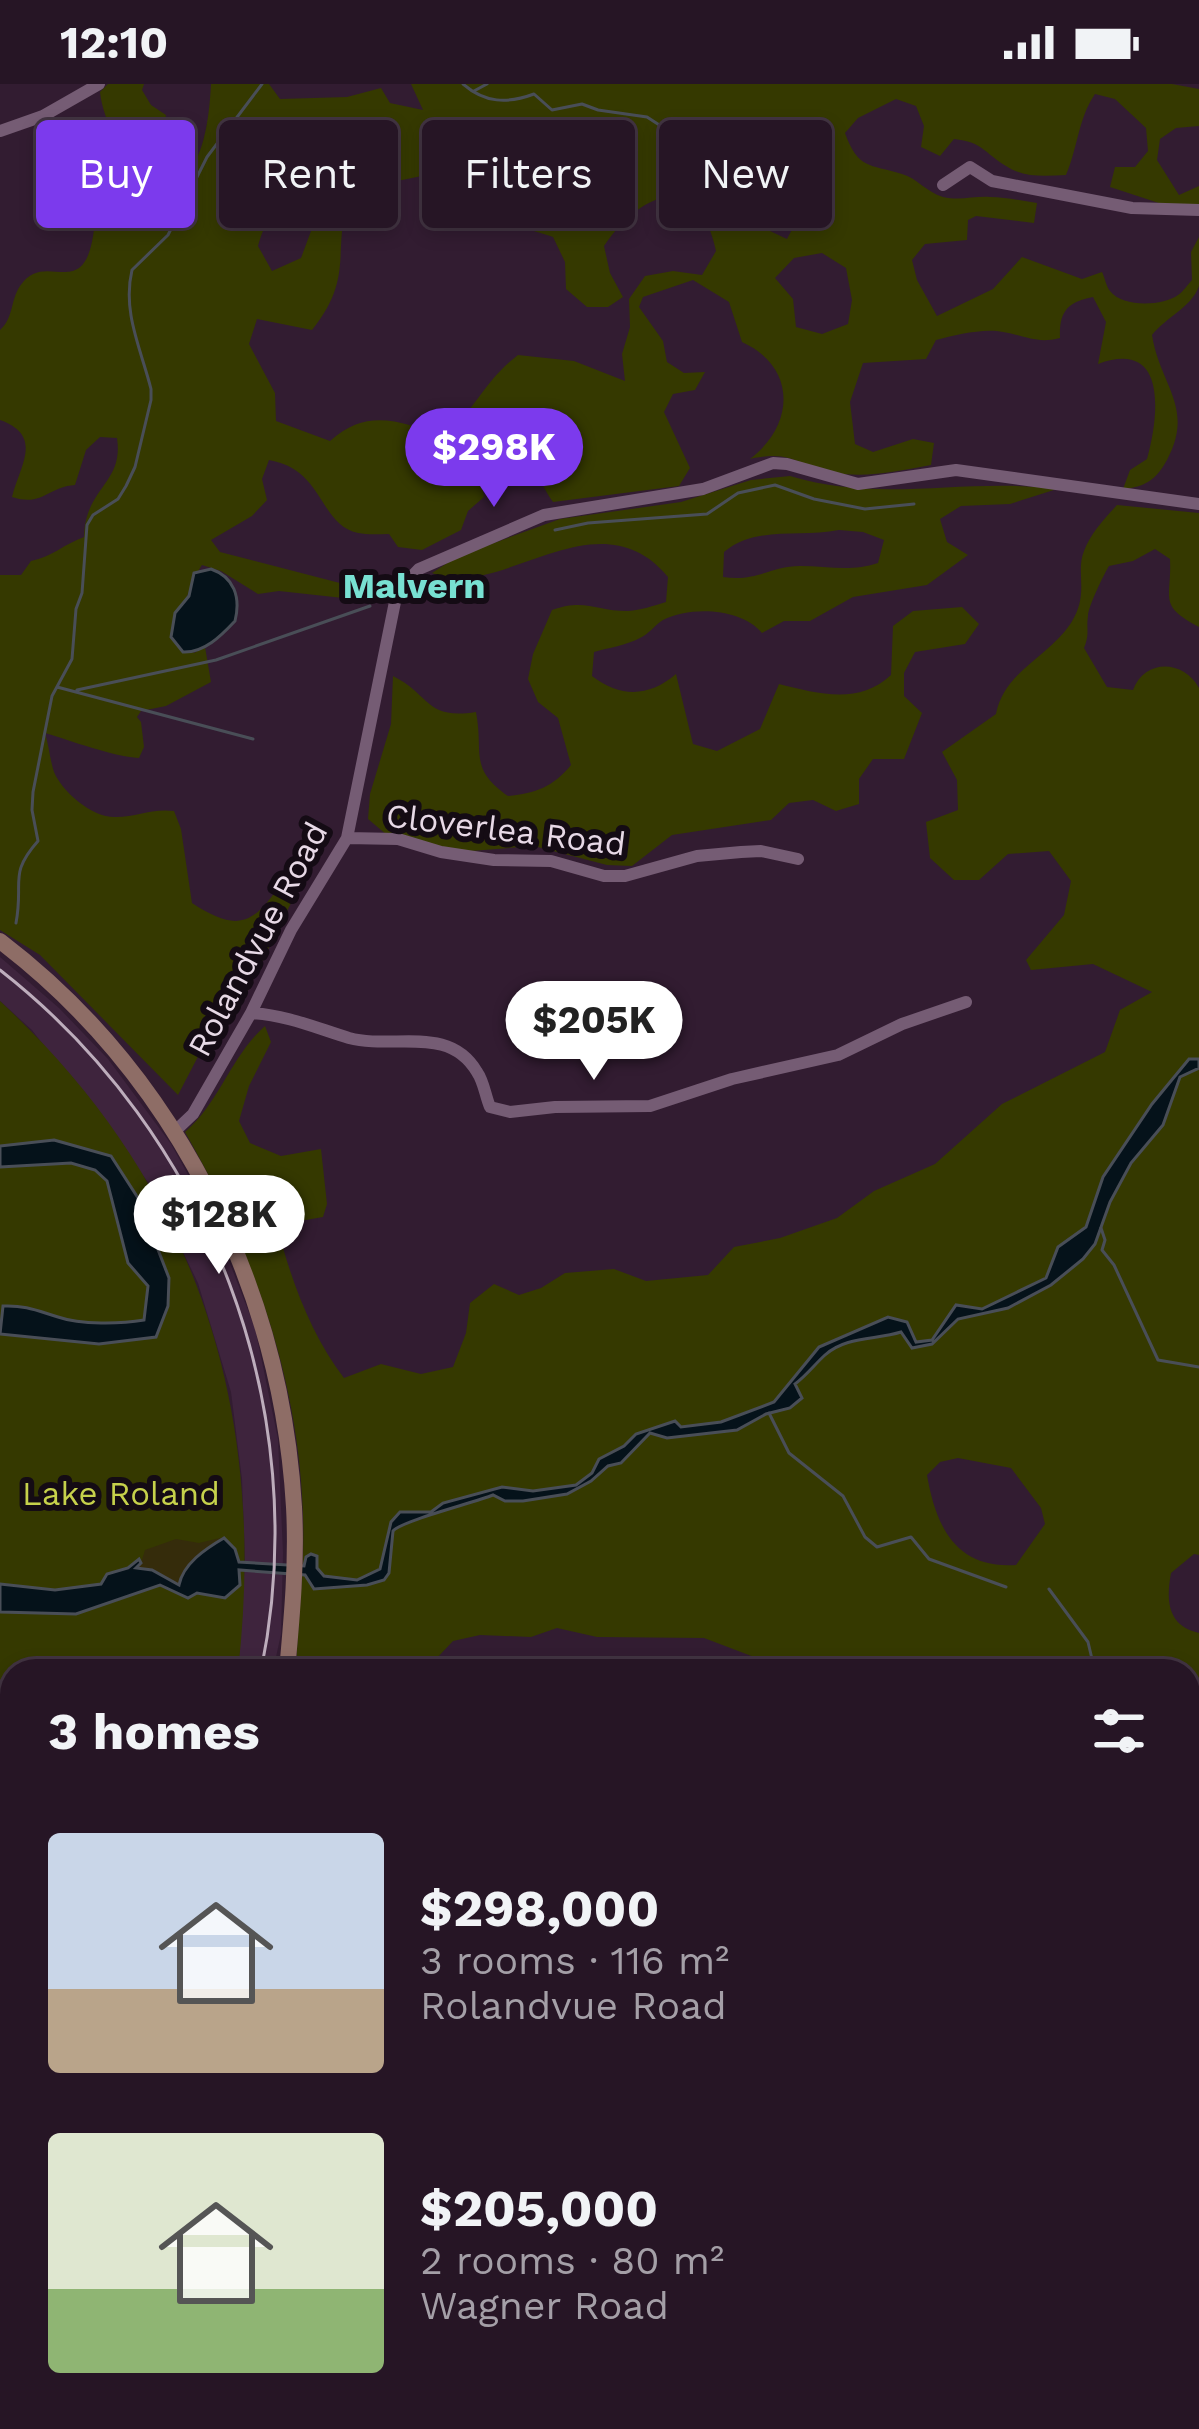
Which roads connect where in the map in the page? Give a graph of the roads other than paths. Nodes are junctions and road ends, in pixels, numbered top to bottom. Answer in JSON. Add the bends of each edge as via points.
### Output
{"nodes":[{"id":1,"x":99,"y":84,"type":"edge"},
{"id":2,"x":0,"y":131,"type":"edge"},
{"id":3,"x":944,"y":185,"type":"dead end"},
{"id":4,"x":1199,"y":210,"type":"edge"},
{"id":5,"x":1199,"y":504,"type":"edge"},
{"id":6,"x":347,"y":838,"type":"junction"},
{"id":7,"x":798,"y":859,"type":"dead end"},
{"id":8,"x":0,"y":941,"type":"edge"},
{"id":9,"x":966,"y":1002,"type":"dead end"},
{"id":10,"x":251,"y":1012,"type":"junction"},
{"id":11,"x":174,"y":1132,"type":"junction"},
{"id":12,"x":288,"y":1659,"type":"edge"}],
"edges":[{"from":1,"to":2,"type":"street"},
{"from":3,"to":4,"type":"street","via":[[970,167],[992,181],[1132,208]]},
{"from":5,"to":6,"type":"street","name":"Rolandvue Road","via":[[956,470],[858,484],[773,464],[703,489],[544,515],[419,569],[397,592]]},
{"from":6,"to":7,"type":"street","name":"Cloverlea Road","via":[[625,876],[697,856],[760,851]]},
{"from":6,"to":10,"type":"street","name":"Rolandvue Road"},
{"from":8,"to":11,"type":"main road","via":[[92,1025]]},
{"from":9,"to":10,"type":"street","via":[[838,1055],[671,1102],[509,1112],[490,1107],[476,1067],[452,1047],[370,1042]]},
{"from":10,"to":11,"type":"street","name":"Rolandvue Road","via":[[194,1114]]},
{"from":11,"to":12,"type":"main road","via":[[230,1234],[277,1377],[295,1541]]}]}
